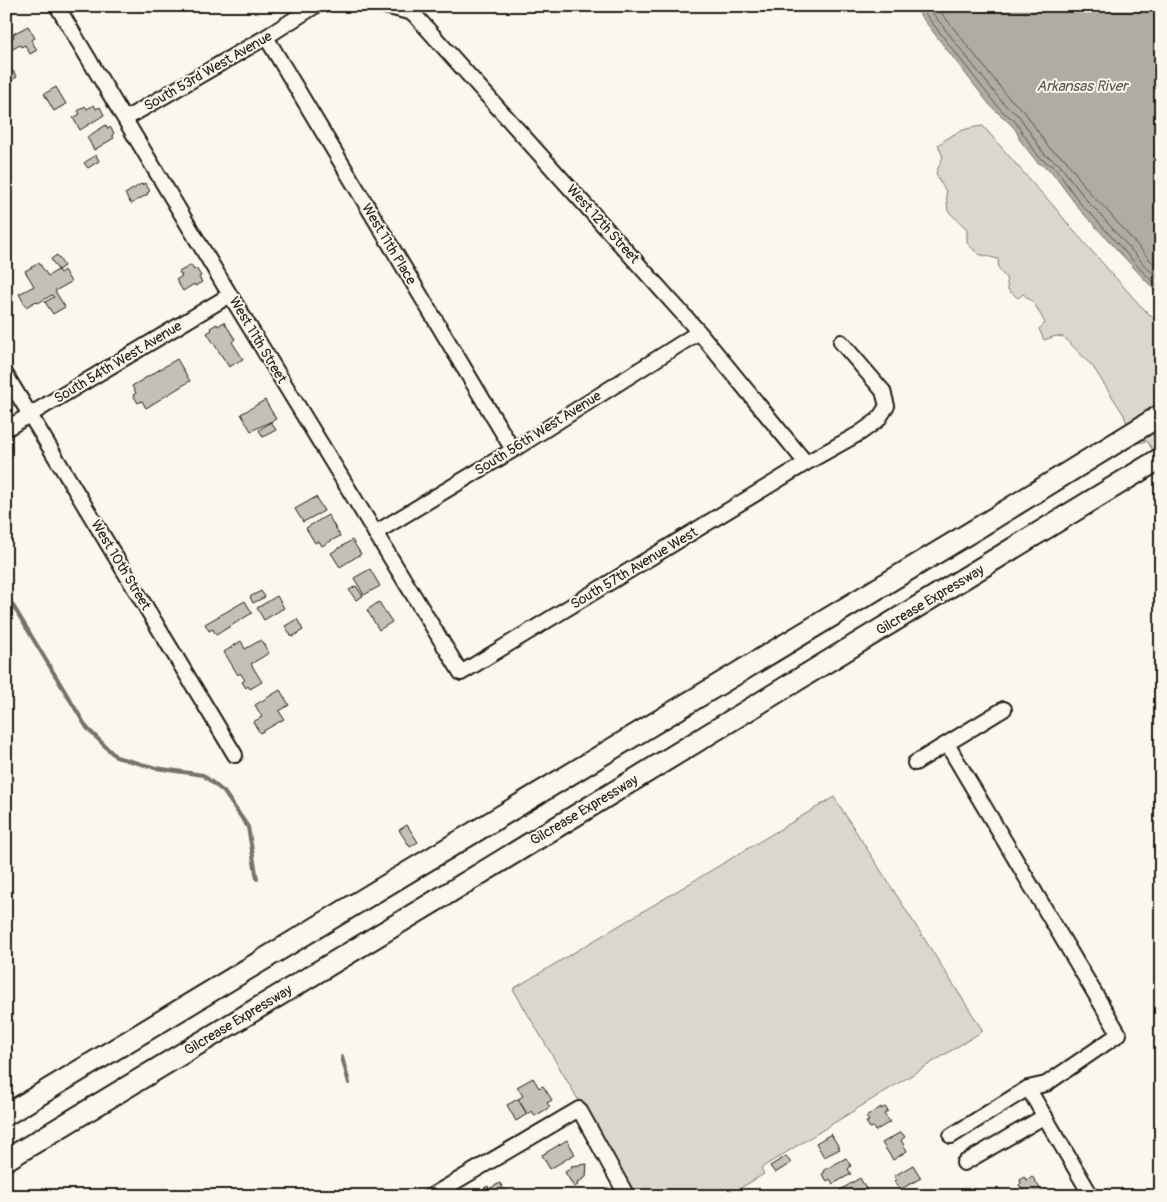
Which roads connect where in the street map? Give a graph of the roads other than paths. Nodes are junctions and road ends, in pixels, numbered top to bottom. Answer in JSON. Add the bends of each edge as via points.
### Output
{"nodes":[{"id":1,"x":58,"y":6,"type":"edge"},
{"id":2,"x":315,"y":6,"type":"edge"},
{"id":3,"x":384,"y":6,"type":"edge"},
{"id":4,"x":266,"y":37,"type":"junction"},
{"id":5,"x":125,"y":119,"type":"junction"},
{"id":6,"x":230,"y":295,"type":"junction"},
{"id":7,"x":699,"y":332,"type":"junction"},
{"id":8,"x":842,"y":342,"type":"dead end"},
{"id":9,"x":6,"y":375,"type":"edge"},
{"id":10,"x":30,"y":415,"type":"junction"},
{"id":11,"x":1161,"y":415,"type":"edge"},
{"id":12,"x":6,"y":429,"type":"edge"},
{"id":13,"x":513,"y":450,"type":"junction"},
{"id":14,"x":1161,"y":458,"type":"edge"},
{"id":15,"x":806,"y":463,"type":"junction"},
{"id":16,"x":375,"y":533,"type":"junction"},
{"id":17,"x":461,"y":673,"type":"joint"},
{"id":18,"x":1004,"y":709,"type":"dead end"},
{"id":19,"x":947,"y":744,"type":"junction"},
{"id":20,"x":235,"y":755,"type":"dead end"},
{"id":21,"x":915,"y":763,"type":"dead end"},
{"id":22,"x":1028,"y":1088,"type":"junction"},
{"id":23,"x":6,"y":1115,"type":"edge"},
{"id":24,"x":1045,"y":1116,"type":"junction"},
{"id":25,"x":951,"y":1136,"type":"dead end"},
{"id":26,"x":6,"y":1160,"type":"edge"},
{"id":27,"x":964,"y":1163,"type":"dead end"},
{"id":28,"x":1089,"y":1192,"type":"dead end"},
{"id":29,"x":431,"y":1196,"type":"edge"},
{"id":30,"x":627,"y":1196,"type":"edge"}],
"edges":[{"from":1,"to":5,"type":"street","name":"West 11th Street"},
{"from":2,"to":4,"type":"street","name":"South 53rd West Avenue"},
{"from":3,"to":7,"type":"street","name":"West 12th Street","via":[[413,13]]},
{"from":4,"to":5,"type":"street","name":"South 53rd West Avenue"},
{"from":4,"to":13,"type":"street","name":"West 11th Place"},
{"from":5,"to":6,"type":"street","name":"West 11th Street"},
{"from":6,"to":10,"type":"street","name":"South 54th West Avenue"},
{"from":6,"to":16,"type":"street","name":"West 11th Street"},
{"from":7,"to":13,"type":"street","name":"South 56th West Avenue"},
{"from":7,"to":15,"type":"street","name":"West 12th Street"},
{"from":8,"to":15,"type":"street","name":"South 57th Avenue West","via":[[883,391],[886,406],[878,420],[866,429]]},
{"from":9,"to":10,"type":"street","name":"West 10th Street"},
{"from":10,"to":12,"type":"street","name":"South 54th West Avenue"},
{"from":10,"to":20,"type":"street","name":"West 10th Street"},
{"from":11,"to":23,"type":"highway"},
{"from":13,"to":16,"type":"street","name":"South 56th West Avenue"},
{"from":14,"to":26,"type":"highway","name":"Gilcrease Expressway"},
{"from":15,"to":17,"type":"street","name":"South 57th Avenue West"},
{"from":16,"to":17,"type":"street","name":"West 11th Street"},
{"from":18,"to":19,"type":"street"},
{"from":19,"to":21,"type":"street"},
{"from":19,"to":22,"type":"street","via":[[1119,1034],[1046,1084]]},
{"from":22,"to":24,"type":"street"},
{"from":22,"to":25,"type":"street"},
{"from":24,"to":27,"type":"street"},
{"from":24,"to":28,"type":"street"},
{"from":29,"to":30,"type":"street","via":[[579,1108]]}]}
